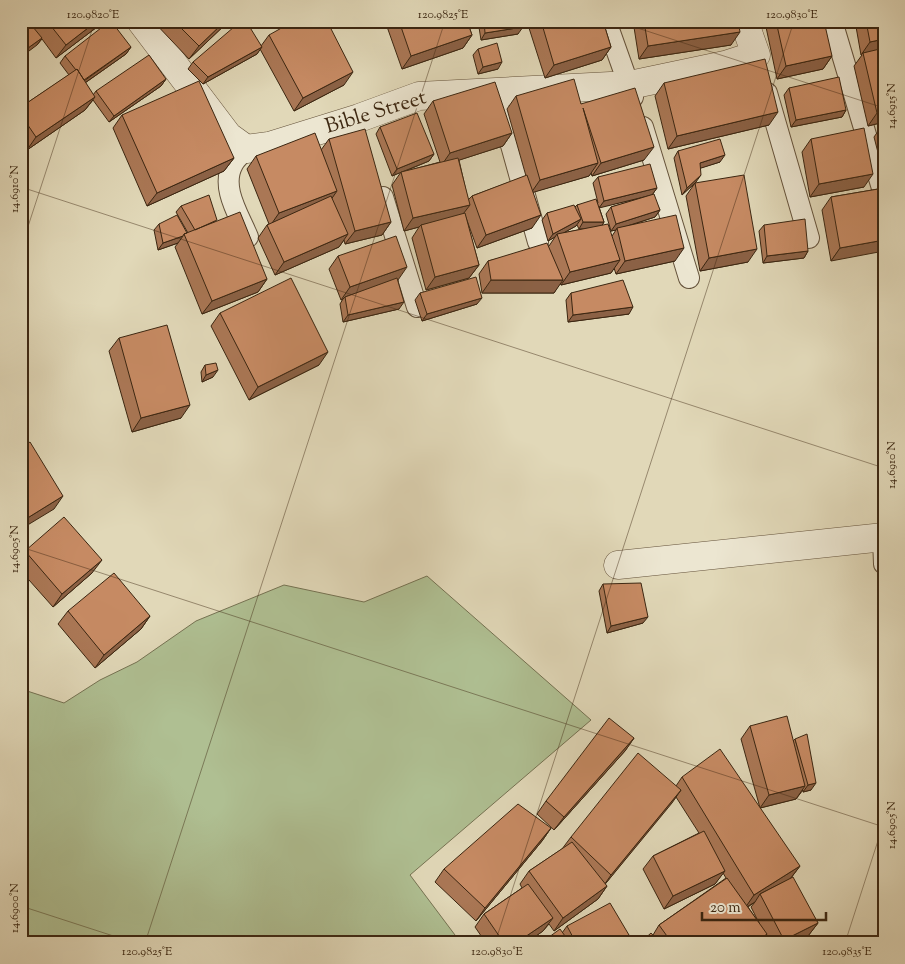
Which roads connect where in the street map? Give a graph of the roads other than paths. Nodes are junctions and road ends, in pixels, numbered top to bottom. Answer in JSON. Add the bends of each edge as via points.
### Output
{"nodes":[{"id":1,"x":140,"y":21,"type":"edge"},
{"id":2,"x":606,"y":21,"type":"edge"},
{"id":3,"x":744,"y":21,"type":"edge"},
{"id":4,"x":832,"y":21,"type":"edge"},
{"id":5,"x":756,"y":55,"type":"junction"},
{"id":6,"x":630,"y":85,"type":"junction"},
{"id":7,"x":496,"y":92,"type":"junction"},
{"id":8,"x":246,"y":149,"type":"junction"},
{"id":9,"x":376,"y":175,"type":"edge"},
{"id":10,"x":884,"y":196,"type":"edge"},
{"id":11,"x":809,"y":238,"type":"edge"},
{"id":12,"x":538,"y":242,"type":"dead end"},
{"id":13,"x":255,"y":253,"type":"edge"},
{"id":14,"x":689,"y":278,"type":"dead end"},
{"id":15,"x":417,"y":307,"type":"dead end"},
{"id":16,"x":883,"y":546,"type":"edge"},
{"id":17,"x":618,"y":565,"type":"dead end"}],
"edges":[{"from":1,"to":8,"type":"street","via":[[228,136]]},
{"from":2,"to":6,"type":"lane"},
{"from":3,"to":5,"type":"street"},
{"from":4,"to":10,"type":"lane"},
{"from":5,"to":6,"type":"street","name":"Bible Street"},
{"from":5,"to":11,"type":"lane"},
{"from":6,"to":7,"type":"street","name":"Bible Street"},
{"from":6,"to":14,"type":"lane"},
{"from":7,"to":8,"type":"street","name":"Bible Street","via":[[419,96],[362,128]]},
{"from":7,"to":12,"type":"lane"},
{"from":8,"to":13,"type":"lane","via":[[233,164],[228,190]]},
{"from":9,"to":15,"type":"lane"},
{"from":16,"to":17,"type":"street"}]}
